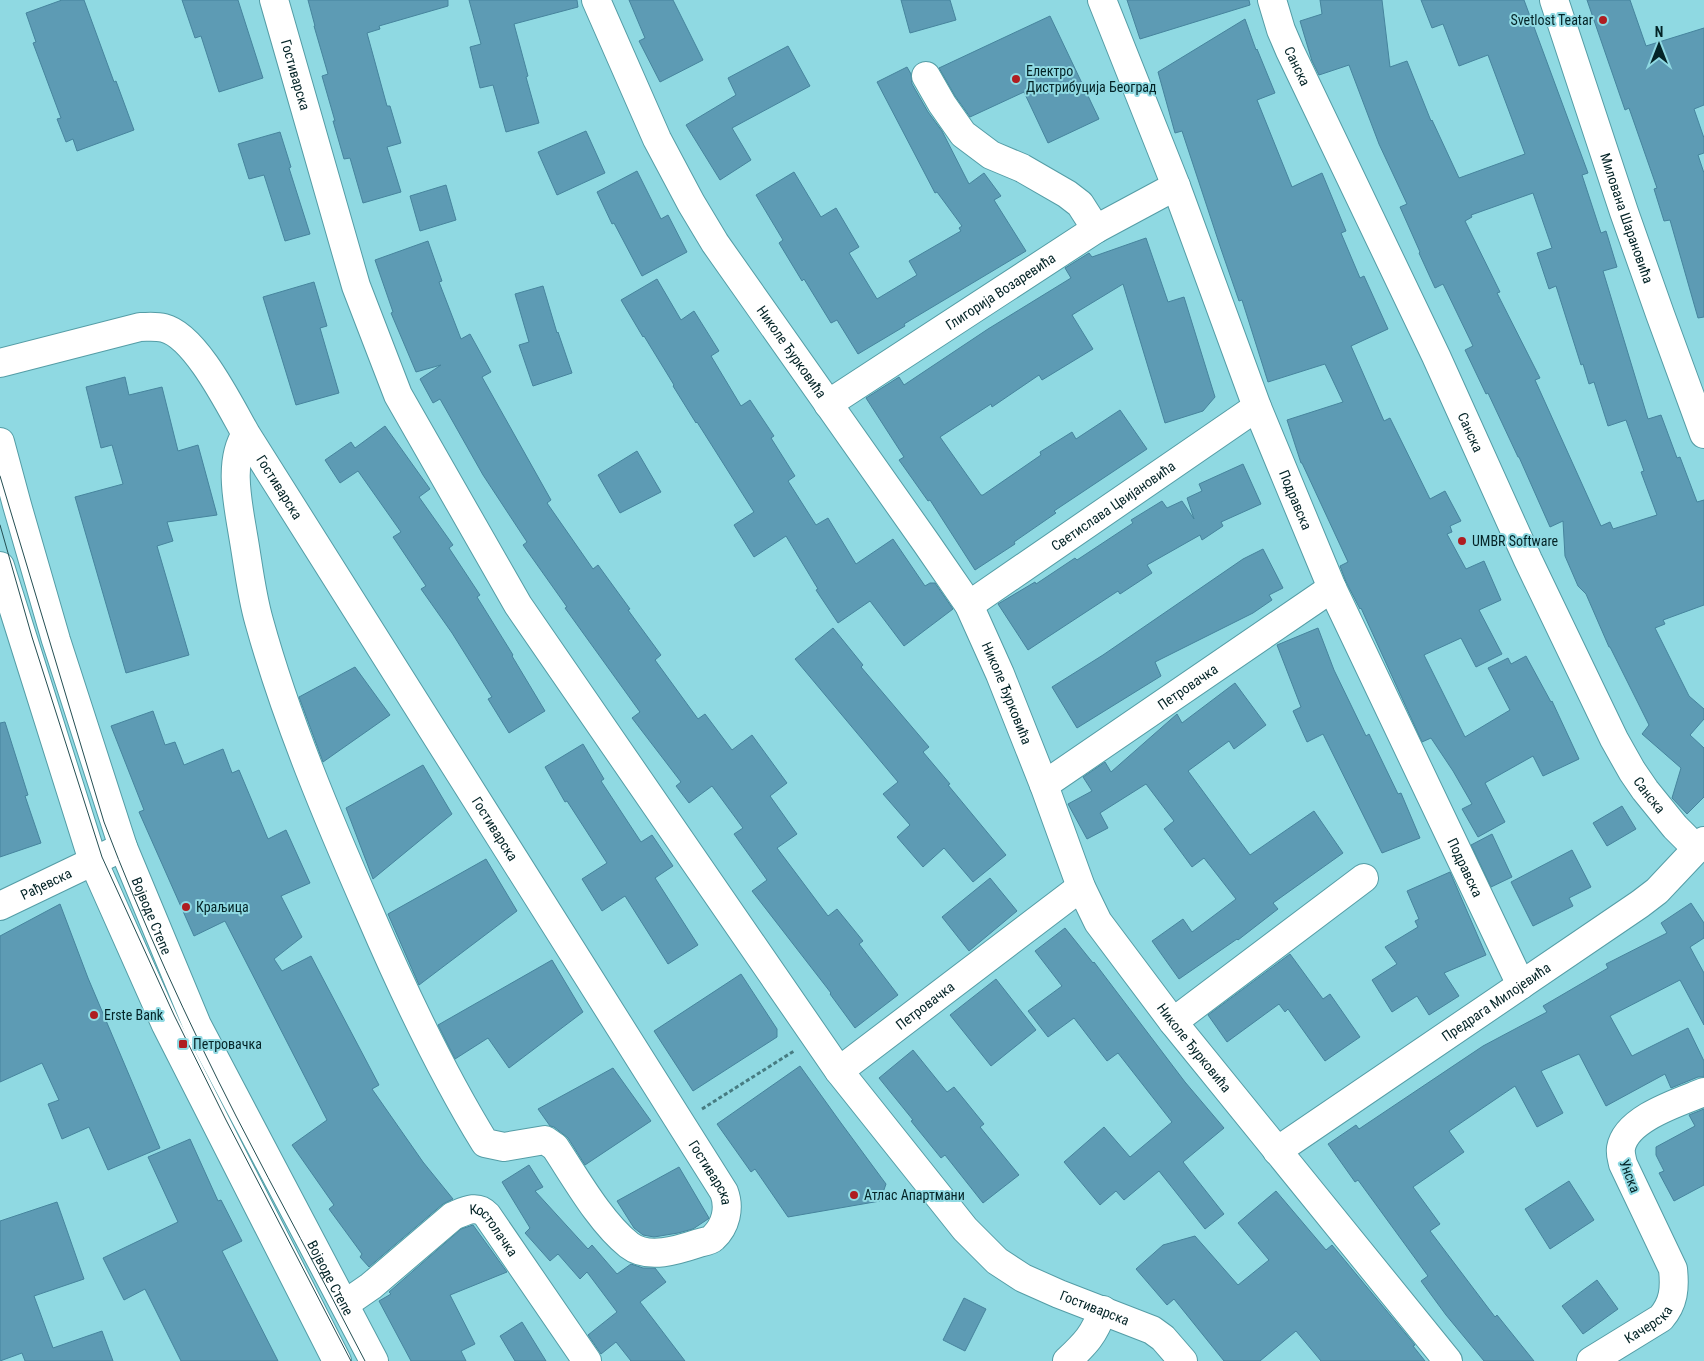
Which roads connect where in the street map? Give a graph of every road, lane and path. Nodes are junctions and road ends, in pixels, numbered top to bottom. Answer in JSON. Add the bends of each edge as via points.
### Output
{"nodes":[{"id":1,"x":274,"y":0,"type":"edge"},
{"id":2,"x":596,"y":0,"type":"edge"},
{"id":3,"x":1102,"y":0,"type":"edge"},
{"id":4,"x":1272,"y":0,"type":"edge"},
{"id":5,"x":1554,"y":0,"type":"edge"},
{"id":6,"x":926,"y":76,"type":"dead end"},
{"id":7,"x":1176,"y":186,"type":"junction"},
{"id":8,"x":1096,"y":229,"type":"junction"},
{"id":9,"x":0,"y":363,"type":"edge"},
{"id":10,"x":828,"y":404,"type":"junction"},
{"id":11,"x":1258,"y":407,"type":"junction"},
{"id":12,"x":246,"y":434,"type":"junction"},
{"id":13,"x":1704,"y":434,"type":"edge"},
{"id":14,"x":0,"y":442,"type":"edge"},
{"id":15,"x":0,"y":566,"type":"edge"},
{"id":16,"x":1332,"y":588,"type":"junction"},
{"id":17,"x":968,"y":605,"type":"junction"},
{"id":18,"x":1044,"y":786,"type":"junction"},
{"id":19,"x":1700,"y":845,"type":"edge"},
{"id":20,"x":123,"y":847,"type":"junction"},
{"id":21,"x":93,"y":861,"type":"junction"},
{"id":22,"x":1364,"y":878,"type":"dead end"},
{"id":23,"x":1081,"y":886,"type":"junction"},
{"id":24,"x":0,"y":906,"type":"edge"},
{"id":25,"x":1521,"y":985,"type":"junction"},
{"id":26,"x":1173,"y":1022,"type":"junction"},
{"id":27,"x":780,"y":1060,"type":"dead end"},
{"id":28,"x":839,"y":1071,"type":"junction"},
{"id":29,"x":1704,"y":1092,"type":"edge"},
{"id":30,"x":699,"y":1111,"type":"dead end"},
{"id":31,"x":1277,"y":1152,"type":"junction"},
{"id":32,"x":1673,"y":1269,"type":"joint"},
{"id":33,"x":345,"y":1304,"type":"junction"},
{"id":34,"x":1103,"y":1310,"type":"junction"},
{"id":35,"x":337,"y":1361,"type":"edge"},
{"id":36,"x":374,"y":1361,"type":"edge"},
{"id":37,"x":587,"y":1361,"type":"edge"},
{"id":38,"x":1067,"y":1361,"type":"edge"},
{"id":39,"x":1183,"y":1361,"type":"edge"},
{"id":40,"x":1448,"y":1361,"type":"edge"},
{"id":41,"x":1591,"y":1361,"type":"edge"}],
"edges":[{"from":1,"to":28,"type":"street","name":"Гостиварска","via":[[356,286],[398,395],[518,605]]},
{"from":2,"to":10,"type":"street","name":"Николе Ђурковића","via":[[657,139],[691,203]]},
{"from":3,"to":7,"type":"street","name":"Подравска"},
{"from":4,"to":19,"type":"street","name":"Санска","via":[[1290,51],[1614,739],[1645,790],[1675,827]]},
{"from":5,"to":13,"type":"street","name":"Милована Шарановића","via":[[1624,212]]},
{"from":6,"to":8,"type":"street","via":[[963,134],[991,155],[1068,194],[1080,204]]},
{"from":7,"to":8,"type":"street","name":"Глигорија Возаревића"},
{"from":7,"to":11,"type":"street","name":"Подравска"},
{"from":8,"to":10,"type":"street","name":"Глигорија Возаревића"},
{"from":9,"to":12,"type":"street","via":[[140,327],[164,328],[180,337],[197,354]]},
{"from":10,"to":17,"type":"street","name":"Николе Ђурковића"},
{"from":11,"to":16,"type":"street","name":"Подравска"},
{"from":11,"to":17,"type":"street","name":"Светислава Цвијановића"},
{"from":12,"to":12,"type":"street","name":"Гостиварска","via":[[724,1192],[726,1217],[713,1239],[662,1252],[638,1250],[604,1220],[555,1146],[546,1140],[504,1148],[485,1143],[461,1105],[402,987],[359,890],[278,684],[258,620],[242,526],[236,472],[239,448]]},
{"from":14,"to":20,"type":"street","name":"Војводе Степе","via":[[56,640]]},
{"from":15,"to":21,"type":"street"},
{"from":16,"to":18,"type":"street","name":"Петровачка"},
{"from":16,"to":25,"type":"street","name":"Подравска"},
{"from":17,"to":18,"type":"street","name":"Николе Ђурковића","via":[[1000,674]]},
{"from":18,"to":23,"type":"street","name":"Николе Ђурковића"},
{"from":19,"to":25,"type":"street","name":"Предрага Милојевића","via":[[1649,897]]},
{"from":20,"to":21,"type":"street","name":"Рађевска"},
{"from":20,"to":33,"type":"street","name":"Војводе Степе","via":[[197,1025]]},
{"from":21,"to":24,"type":"street","name":"Рађевска"},
{"from":21,"to":35,"type":"street","via":[[166,1026]]},
{"from":22,"to":26,"type":"street"},
{"from":23,"to":26,"type":"street","name":"Николе Ђурковића","via":[[1098,922]]},
{"from":23,"to":28,"type":"street","name":"Петровачка"},
{"from":25,"to":31,"type":"street","name":"Предрага Милојевића"},
{"from":26,"to":31,"type":"street","name":"Николе Ђурковића"},
{"from":27,"to":30,"type":"path"},
{"from":28,"to":34,"type":"street","name":"Гостиварска","via":[[983,1248],[1023,1278]]},
{"from":29,"to":32,"type":"street","name":"Унска","via":[[1638,1122],[1621,1146],[1623,1164]]},
{"from":31,"to":40,"type":"street","name":"Николе Ђурковића"},
{"from":32,"to":41,"type":"street","name":"Качерска","via":[[1672,1299],[1661,1318]]},
{"from":33,"to":36,"type":"street","name":"Војводе Степе"},
{"from":33,"to":37,"type":"street","name":"Костолачка","via":[[453,1216],[477,1208],[488,1215]]},
{"from":34,"to":38,"type":"street","via":[[1094,1332]]},
{"from":34,"to":39,"type":"street","name":"Гостиварска","via":[[1152,1330]]}]}
